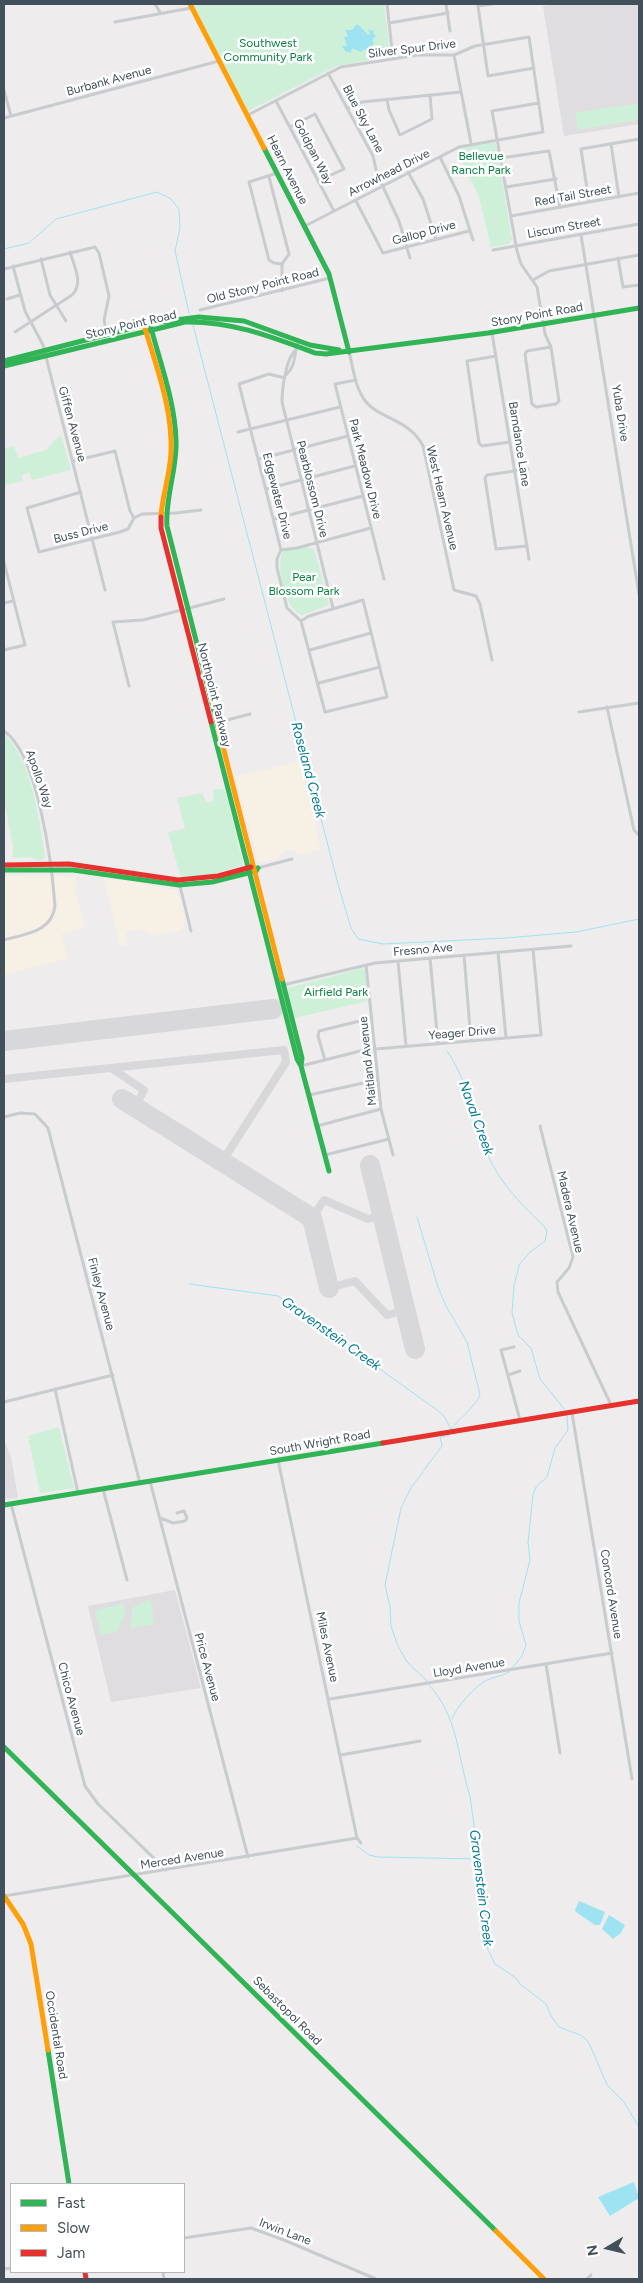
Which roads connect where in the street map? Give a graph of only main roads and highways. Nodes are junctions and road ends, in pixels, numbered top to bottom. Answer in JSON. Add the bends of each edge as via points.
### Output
{"nodes":[{"id":1,"x":191,"y":6,"type":"edge"},
{"id":2,"x":639,"y":308,"type":"edge"},
{"id":3,"x":147,"y":327,"type":"junction"},
{"id":4,"x":349,"y":352,"type":"junction"},
{"id":5,"x":45,"y":353,"type":"junction"},
{"id":6,"x":4,"y":361,"type":"edge"},
{"id":7,"x":4,"y":366,"type":"edge"},
{"id":8,"x":185,"y":609,"type":"junction"},
{"id":9,"x":4,"y":865,"type":"edge"},
{"id":10,"x":50,"y":866,"type":"junction"},
{"id":11,"x":4,"y":870,"type":"edge"},
{"id":12,"x":252,"y":870,"type":"junction"},
{"id":13,"x":329,"y":1171,"type":"dead end"},
{"id":14,"x":639,"y":1401,"type":"edge"},
{"id":15,"x":4,"y":1505,"type":"edge"},
{"id":16,"x":4,"y":1746,"type":"edge"},
{"id":17,"x":4,"y":1896,"type":"edge"},
{"id":18,"x":69,"y":2183,"type":"edge"},
{"id":19,"x":544,"y":2279,"type":"edge"}],
"edges":[{"from":1,"to":4,"type":"main road","name":"Hearn Avenue","via":[[330,278]]},
{"from":2,"to":4,"type":"main road","name":"Stony Point Road","via":[[492,333]]},
{"from":3,"to":4,"type":"main road","name":"Stony Point Road","via":[[184,318],[219,317],[255,324],[297,346]]},
{"from":3,"to":5,"type":"main road","name":"Stony Point Road"},
{"from":3,"to":5,"type":"main road","name":"Stony Point Road"},
{"from":3,"to":8,"type":"main road","name":"Northpoint Parkway","via":[[176,435],[176,459],[163,514]]},
{"from":5,"to":6,"type":"main road","name":"Stony Point Road"},
{"from":5,"to":7,"type":"main road","name":"Stony Point Road"},
{"from":8,"to":12,"type":"main road","name":"Northpoint Parkway"},
{"from":8,"to":12,"type":"main road","name":"Northpoint Parkway"},
{"from":9,"to":10,"type":"main road"},
{"from":10,"to":11,"type":"main road"},
{"from":10,"to":12,"type":"main road","via":[[179,882]]},
{"from":12,"to":13,"type":"main road","name":"Northpoint Parkway"},
{"from":14,"to":15,"type":"main road","name":"South Wright Road"},
{"from":16,"to":19,"type":"main road","name":"Sebastopol Road"},
{"from":17,"to":18,"type":"main road","name":"Occidental Road","via":[[32,1944]]}]}
